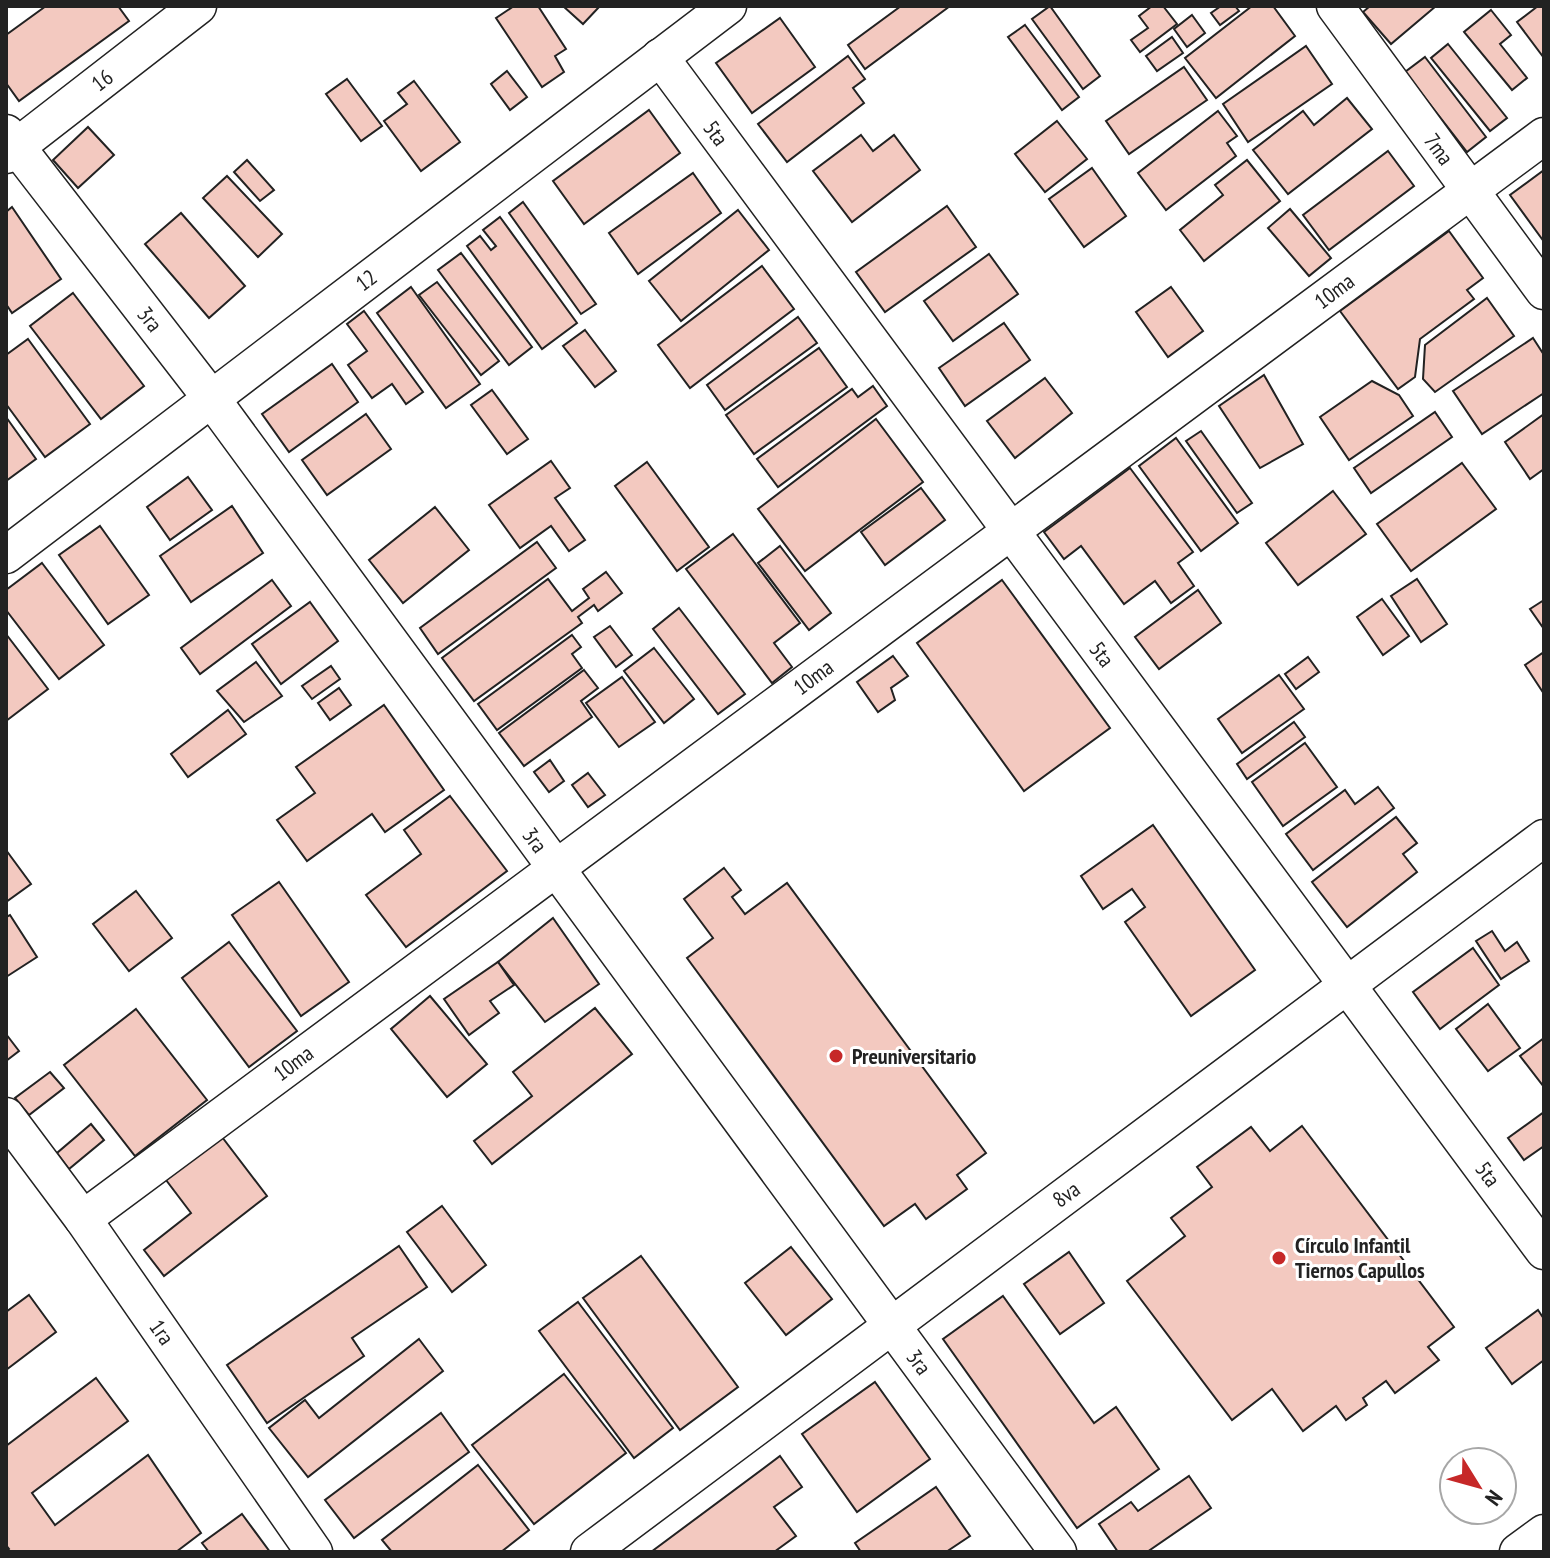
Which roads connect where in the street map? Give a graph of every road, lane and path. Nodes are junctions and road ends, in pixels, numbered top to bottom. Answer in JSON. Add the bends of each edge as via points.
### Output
{"nodes":[{"id":1,"x":198,"y":6,"type":"edge"},
{"id":2,"x":728,"y":6,"type":"edge"},
{"id":3,"x":1335,"y":6,"type":"edge"},
{"id":4,"x":660,"y":57,"type":"junction"},
{"id":5,"x":1544,"y":136,"type":"edge"},
{"id":6,"x":9,"y":145,"type":"edge"},
{"id":7,"x":1470,"y":191,"type":"junction"},
{"id":8,"x":1544,"y":291,"type":"edge"},
{"id":9,"x":211,"y":398,"type":"junction"},
{"id":10,"x":1011,"y":531,"type":"junction"},
{"id":11,"x":6,"y":555,"type":"edge"},
{"id":12,"x":1544,"y":838,"type":"edge"},
{"id":13,"x":556,"y":868,"type":"junction"},
{"id":14,"x":1348,"y":986,"type":"junction"},
{"id":15,"x":6,"y":1116,"type":"edge"},
{"id":16,"x":83,"y":1219,"type":"junction"},
{"id":17,"x":1544,"y":1251,"type":"edge"},
{"id":18,"x":891,"y":1324,"type":"junction"},
{"id":19,"x":1544,"y":1533,"type":"edge"},
{"id":20,"x":314,"y":1552,"type":"edge"},
{"id":21,"x":589,"y":1552,"type":"edge"},
{"id":22,"x":1058,"y":1552,"type":"edge"},
{"id":23,"x":1518,"y":1552,"type":"edge"}],
"edges":[{"from":1,"to":6,"type":"street","name":"16"},
{"from":2,"to":4,"type":"street","name":"12"},
{"from":3,"to":7,"type":"street","name":"7ma"},
{"from":4,"to":9,"type":"street","name":"12"},
{"from":4,"to":10,"type":"street","name":"5ta"},
{"from":5,"to":7,"type":"street","name":"10ma"},
{"from":6,"to":9,"type":"street","name":"3ra"},
{"from":7,"to":8,"type":"street","name":"7ma"},
{"from":7,"to":10,"type":"street","name":"10ma"},
{"from":9,"to":11,"type":"street","name":"12"},
{"from":9,"to":13,"type":"street","name":"3ra"},
{"from":10,"to":13,"type":"street","name":"10ma"},
{"from":10,"to":14,"type":"street","name":"5ta"},
{"from":12,"to":14,"type":"street","name":"8va"},
{"from":13,"to":16,"type":"street","name":"10ma"},
{"from":13,"to":18,"type":"street","name":"3ra"},
{"from":14,"to":17,"type":"street","name":"5ta"},
{"from":14,"to":18,"type":"street","name":"8va"},
{"from":15,"to":16,"type":"street","name":"1ra"},
{"from":16,"to":20,"type":"street","name":"1ra"},
{"from":18,"to":21,"type":"street","name":"8va"},
{"from":18,"to":22,"type":"street","name":"3ra"},
{"from":19,"to":23,"type":"street"}]}
